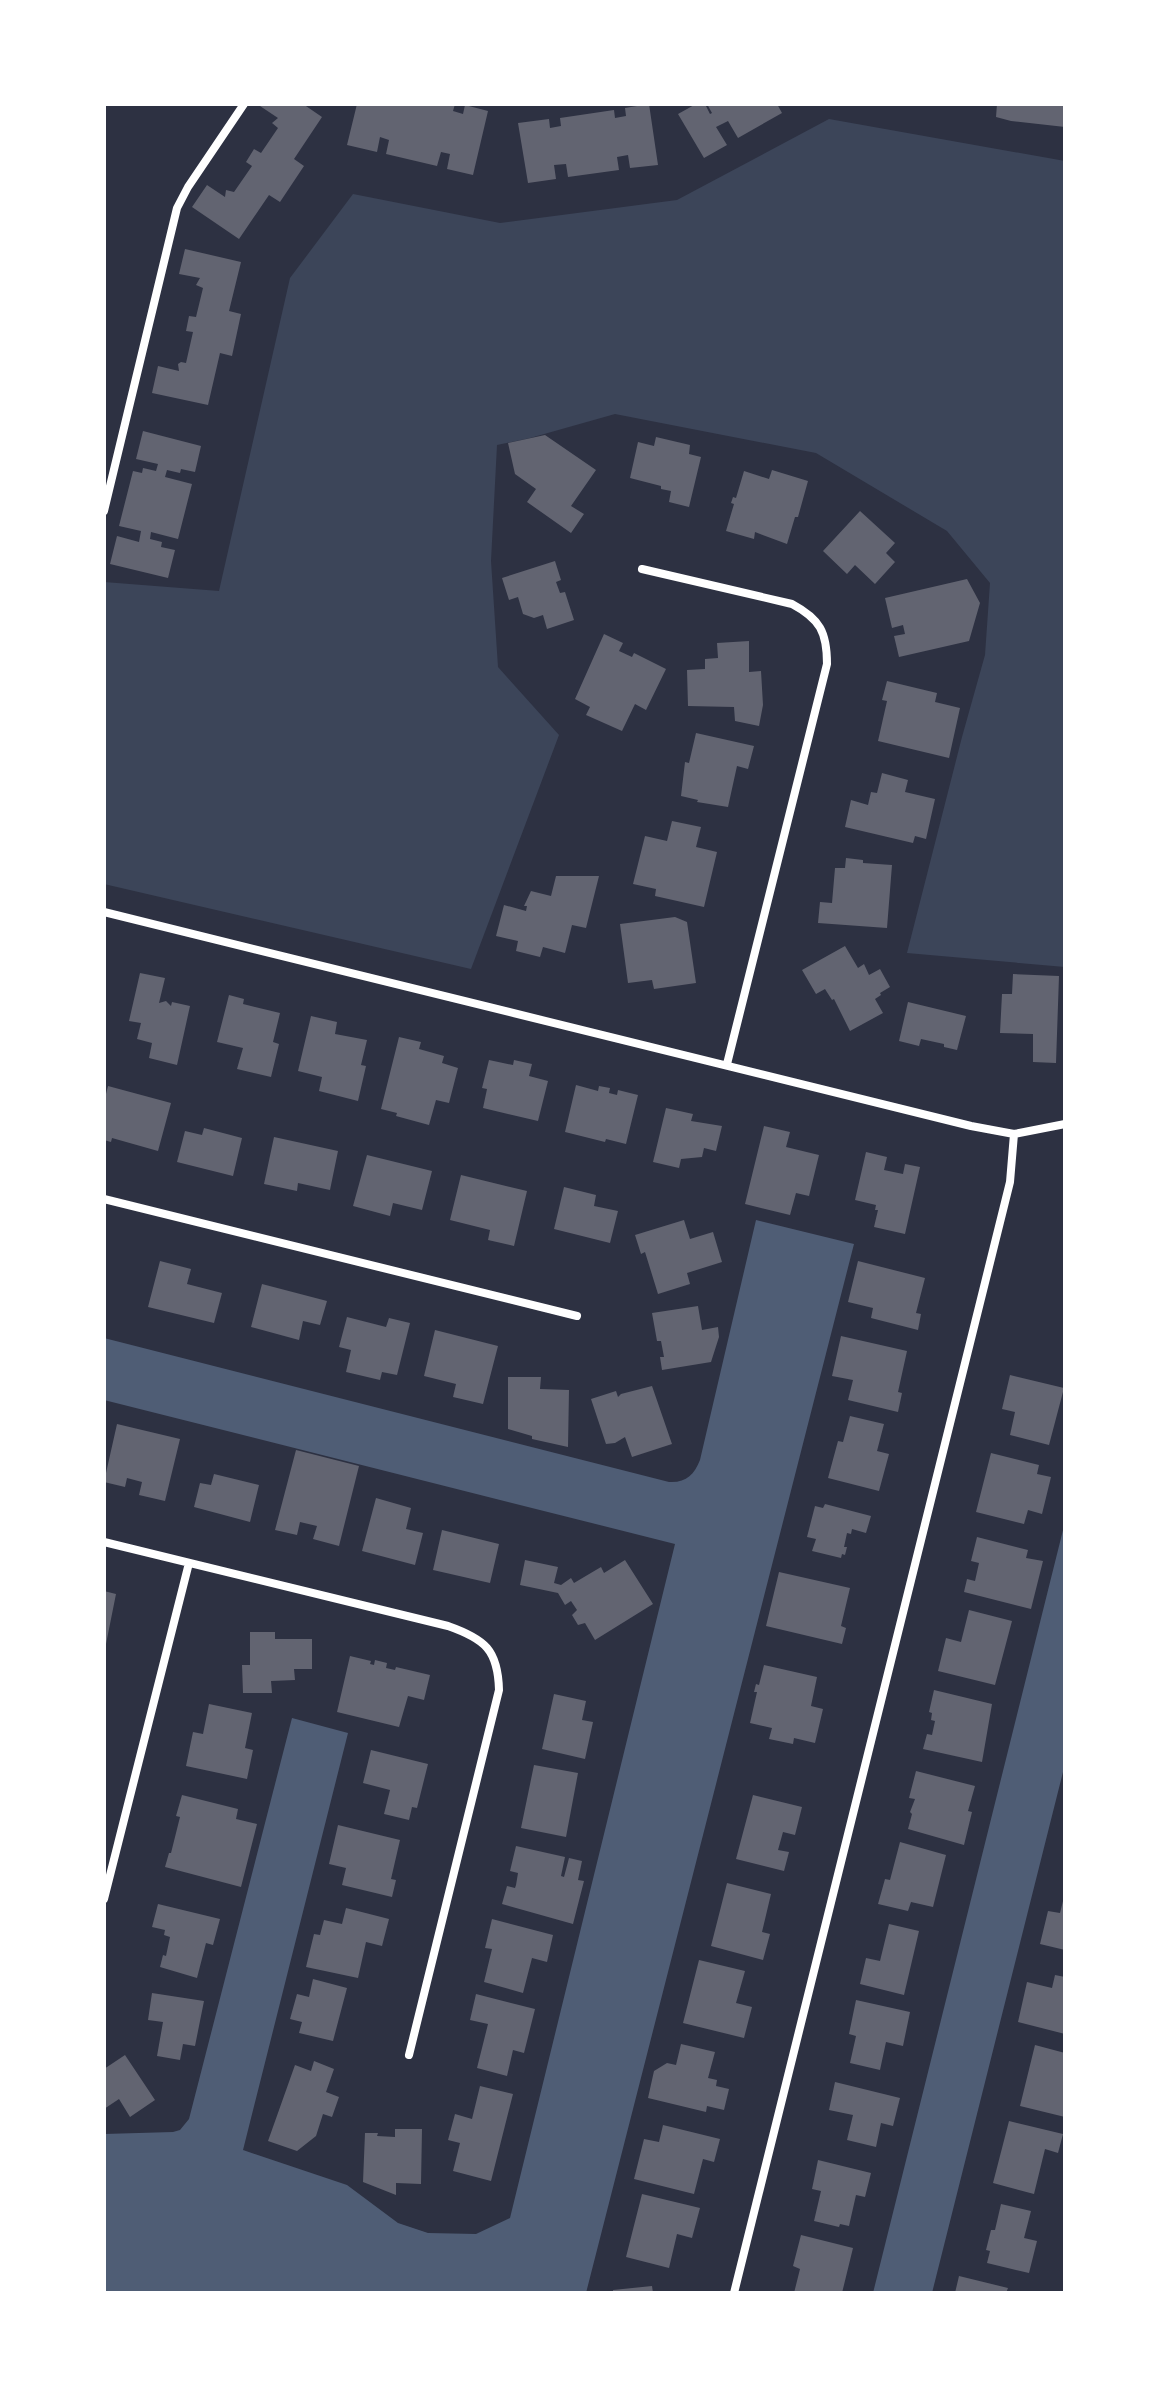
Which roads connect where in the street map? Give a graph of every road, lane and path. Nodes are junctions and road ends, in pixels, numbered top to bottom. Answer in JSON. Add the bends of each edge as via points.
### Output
{"nodes":[{"id":1,"x":244,"y":104,"type":"edge"},
{"id":2,"x":104,"y":511,"type":"edge"},
{"id":3,"x":642,"y":569,"type":"dead end"},
{"id":4,"x":104,"y":912,"type":"edge"},
{"id":5,"x":727,"y":1064,"type":"junction"},
{"id":6,"x":1065,"y":1124,"type":"edge"},
{"id":7,"x":1014,"y":1134,"type":"junction"},
{"id":8,"x":104,"y":1199,"type":"edge"},
{"id":9,"x":577,"y":1316,"type":"dead end"},
{"id":10,"x":104,"y":1542,"type":"edge"},
{"id":11,"x":189,"y":1563,"type":"junction"},
{"id":12,"x":104,"y":1899,"type":"edge"},
{"id":13,"x":409,"y":2055,"type":"dead end"},
{"id":14,"x":734,"y":2293,"type":"edge"}],
"edges":[{"from":1,"to":2,"type":"street","via":[[177,208]]},
{"from":3,"to":5,"type":"street","via":[[792,604],[820,625],[827,643],[827,664]]},
{"from":4,"to":5,"type":"street"},
{"from":5,"to":7,"type":"street"},
{"from":6,"to":7,"type":"street"},
{"from":7,"to":14,"type":"street","via":[[1010,1182]]},
{"from":8,"to":9,"type":"street"},
{"from":10,"to":11,"type":"street"},
{"from":11,"to":12,"type":"street"},
{"from":11,"to":13,"type":"street","via":[[469,1633],[489,1647],[499,1668],[499,1690]]}]}
